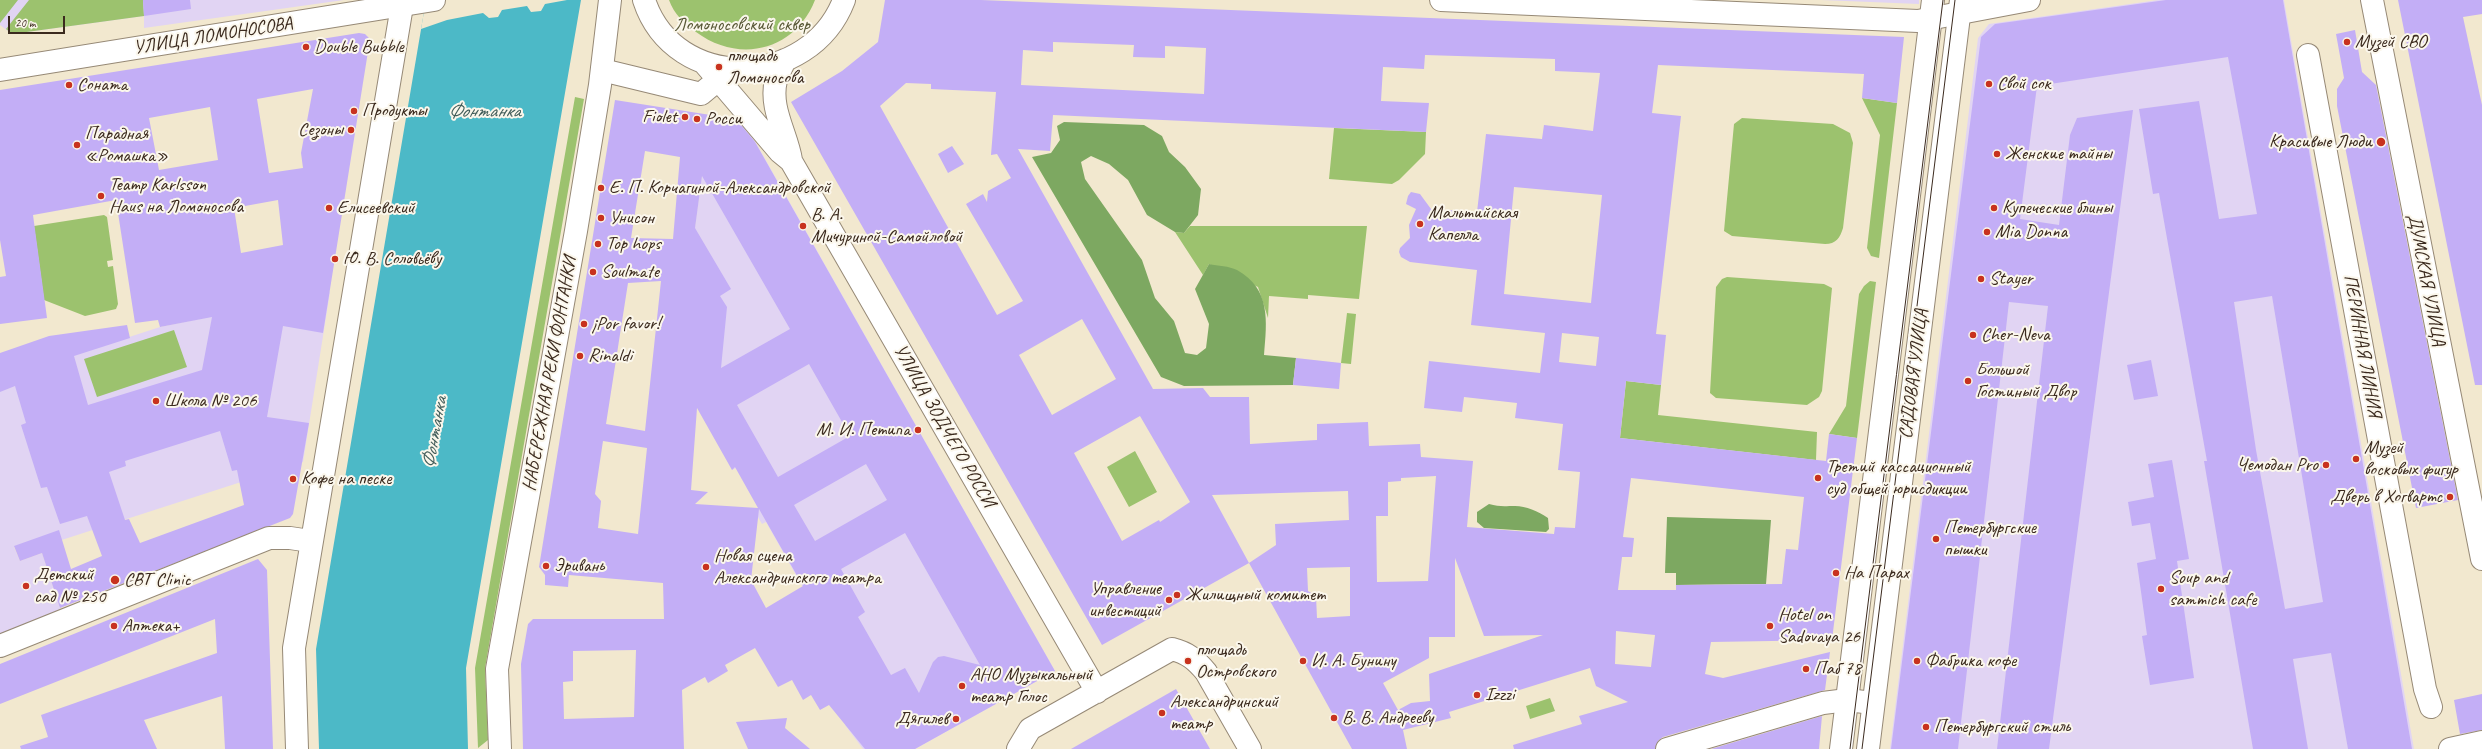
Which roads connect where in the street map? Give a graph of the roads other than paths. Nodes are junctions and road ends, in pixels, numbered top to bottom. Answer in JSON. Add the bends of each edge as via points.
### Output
{"nodes":[{"id":1,"x":610,"y":0,"type":"edge"},
{"id":2,"x":644,"y":0,"type":"edge"},
{"id":3,"x":1441,"y":0,"type":"edge"},
{"id":4,"x":2030,"y":0,"type":"edge"},
{"id":5,"x":2372,"y":0,"type":"edge"},
{"id":6,"x":430,"y":1,"type":"edge"},
{"id":7,"x":845,"y":1,"type":"edge"},
{"id":8,"x":403,"y":2,"type":"edge"},
{"id":9,"x":1960,"y":6,"type":"edge"},
{"id":10,"x":1932,"y":9,"type":"edge"},
{"id":11,"x":2308,"y":54,"type":"dead end"},
{"id":12,"x":785,"y":60,"type":"junction"},
{"id":13,"x":0,"y":70,"type":"edge"},
{"id":14,"x":602,"y":70,"type":"junction"},
{"id":15,"x":712,"y":72,"type":"junction"},
{"id":16,"x":791,"y":161,"type":"junction"},
{"id":17,"x":310,"y":541,"type":"junction"},
{"id":18,"x":2482,"y":560,"type":"edge"},
{"id":19,"x":0,"y":646,"type":"edge"},
{"id":20,"x":1097,"y":692,"type":"junction"},
{"id":21,"x":1847,"y":700,"type":"junction"},
{"id":22,"x":1873,"y":703,"type":"junction"},
{"id":23,"x":2431,"y":707,"type":"dead end"},
{"id":24,"x":2482,"y":742,"type":"edge"},
{"id":25,"x":298,"y":749,"type":"edge"},
{"id":26,"x":500,"y":749,"type":"edge"},
{"id":27,"x":1018,"y":749,"type":"edge"},
{"id":28,"x":1250,"y":749,"type":"edge"},
{"id":29,"x":1667,"y":749,"type":"edge"},
{"id":30,"x":1841,"y":749,"type":"edge"},
{"id":31,"x":1868,"y":749,"type":"edge"},
{"id":32,"x":2450,"y":749,"type":"edge"}],
"edges":[{"from":1,"to":14,"type":"street","name":"НАБЕРЕЖНАЯ РЕКИ ФОНТАНКИ"},
{"from":2,"to":15,"type":"street","via":[[647,10],[663,32],[684,52]]},
{"from":3,"to":10,"type":"street","via":[[1918,21]]},
{"from":4,"to":9,"type":"street"},
{"from":5,"to":18,"type":"street","name":"ДУМСКАЯ УЛИЦА"},
{"from":6,"to":8,"type":"street","name":"УЛИЦА ЛОМОНОСОВА"},
{"from":7,"to":12,"type":"street","via":[[834,20],[818,38]]},
{"from":8,"to":13,"type":"street","name":"УЛИЦА ЛОМОНОСОВА"},
{"from":8,"to":17,"type":"street"},
{"from":9,"to":10,"type":"street"},
{"from":9,"to":22,"type":"street","name":"САДОВАЯ УЛИЦА"},
{"from":10,"to":21,"type":"street","name":"САДОВАЯ УЛИЦА"},
{"from":11,"to":23,"type":"street","name":"ПЕРИННАЯ ЛИНИЯ","via":[[2425,688]]},
{"from":12,"to":15,"type":"street","via":[[760,69]]},
{"from":12,"to":16,"type":"street","name":"УЛИЦА ЗОДЧЕГО РОССИ","via":[[776,81],[775,98]]},
{"from":14,"to":15,"type":"street","via":[[701,94]]},
{"from":14,"to":26,"type":"street","name":"НАБЕРЕЖНАЯ РЕКИ ФОНТАНКИ","via":[[576,232],[497,669]]},
{"from":15,"to":16,"type":"street","name":"УЛИЦА ЗОДЧЕГО РОССИ","via":[[780,152]]},
{"from":16,"to":20,"type":"street","name":"УЛИЦА ЗОДЧЕГО РОССИ"},
{"from":17,"to":19,"type":"street","via":[[269,538]]},
{"from":17,"to":25,"type":"street","via":[[294,648]]},
{"from":20,"to":27,"type":"street","via":[[1030,729]]},
{"from":20,"to":28,"type":"street","via":[[1172,649],[1185,653],[1197,661],[1206,672]]},
{"from":21,"to":22,"type":"street"},
{"from":21,"to":29,"type":"street","via":[[1824,703]]},
{"from":21,"to":30,"type":"street","name":"САДОВАЯ УЛИЦА"},
{"from":22,"to":31,"type":"street","name":"САДОВАЯ УЛИЦА"},
{"from":24,"to":32,"type":"street"}]}
